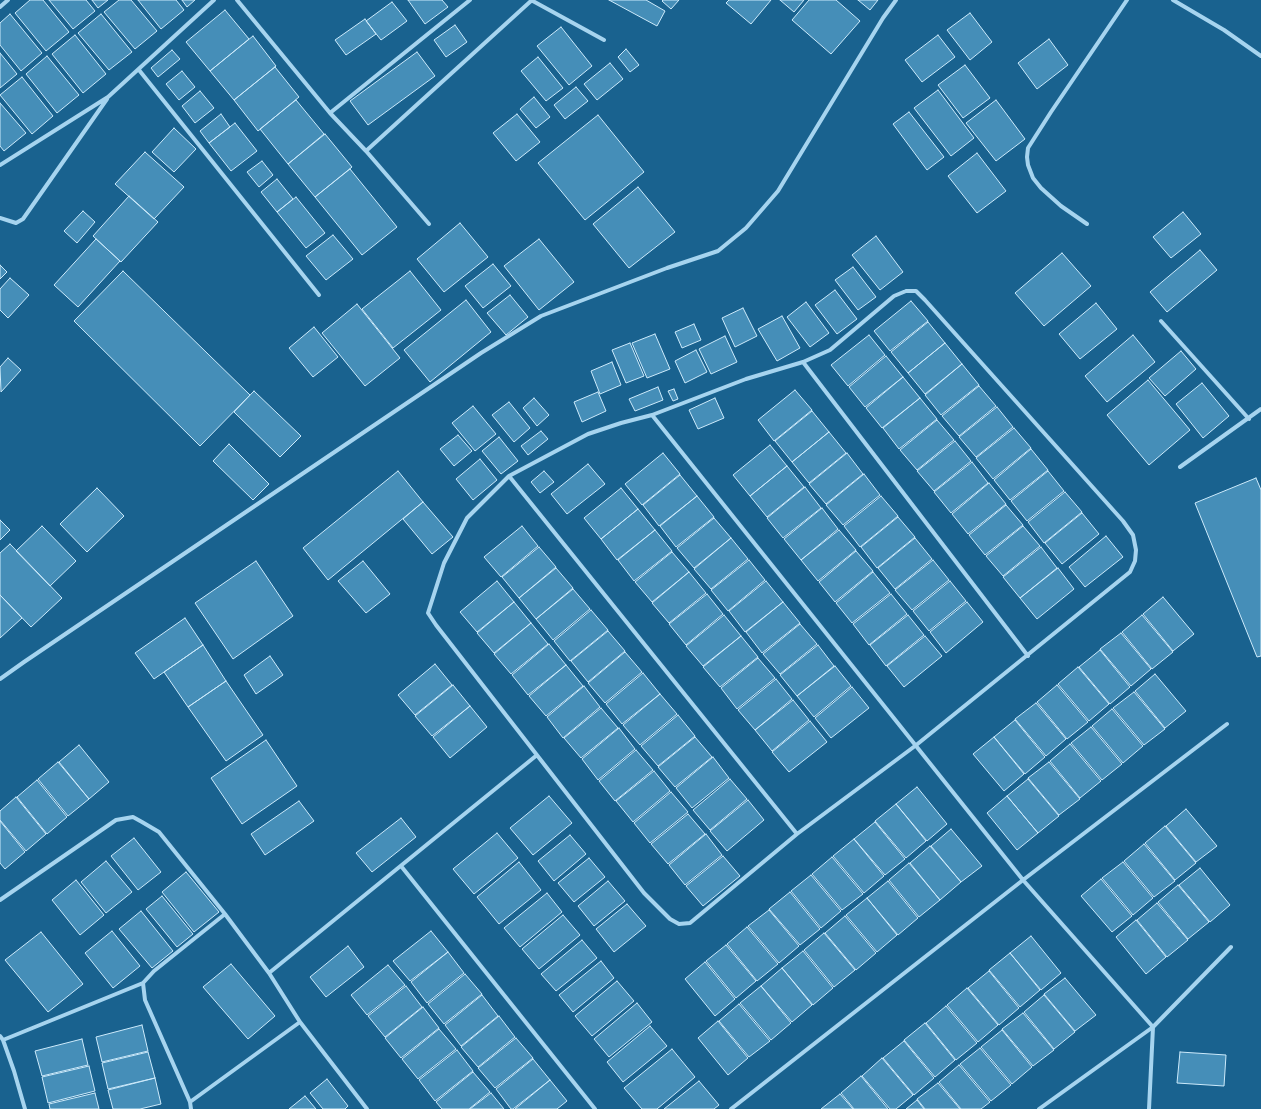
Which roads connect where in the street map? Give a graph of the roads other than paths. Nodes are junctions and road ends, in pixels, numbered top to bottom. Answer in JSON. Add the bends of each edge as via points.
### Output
{"nodes":[{"id":1,"x":8,"y":0,"type":"edge"},
{"id":2,"x":214,"y":0,"type":"edge"},
{"id":3,"x":237,"y":0,"type":"edge"},
{"id":4,"x":470,"y":0,"type":"edge"},
{"id":5,"x":532,"y":0,"type":"edge"},
{"id":6,"x":896,"y":0,"type":"edge"},
{"id":7,"x":1127,"y":0,"type":"edge"},
{"id":8,"x":1173,"y":0,"type":"edge"},
{"id":9,"x":0,"y":7,"type":"edge"},
{"id":10,"x":604,"y":40,"type":"dead end"},
{"id":11,"x":1261,"y":56,"type":"edge"},
{"id":12,"x":139,"y":70,"type":"junction"},
{"id":13,"x":108,"y":97,"type":"junction"},
{"id":14,"x":330,"y":113,"type":"junction"},
{"id":15,"x":366,"y":151,"type":"junction"},
{"id":16,"x":0,"y":165,"type":"edge"},
{"id":17,"x":0,"y":218,"type":"edge"},
{"id":18,"x":429,"y":224,"type":"dead end"},
{"id":19,"x":1086,"y":224,"type":"dead end"},
{"id":20,"x":319,"y":295,"type":"dead end"},
{"id":21,"x":1161,"y":321,"type":"dead end"},
{"id":22,"x":803,"y":362,"type":"junction"},
{"id":23,"x":1261,"y":409,"type":"edge"},
{"id":24,"x":652,"y":415,"type":"junction"},
{"id":25,"x":1249,"y":418,"type":"junction"},
{"id":26,"x":1180,"y":467,"type":"dead end"},
{"id":27,"x":509,"y":476,"type":"junction"},
{"id":28,"x":1028,"y":656,"type":"junction"},
{"id":29,"x":0,"y":679,"type":"edge"},
{"id":30,"x":1227,"y":724,"type":"dead end"},
{"id":31,"x":915,"y":746,"type":"junction"},
{"id":32,"x":537,"y":755,"type":"junction"},
{"id":33,"x":797,"y":834,"type":"junction"},
{"id":34,"x":401,"y":866,"type":"junction"},
{"id":35,"x":1023,"y":880,"type":"junction"},
{"id":36,"x":0,"y":900,"type":"edge"},
{"id":37,"x":224,"y":914,"type":"junction"},
{"id":38,"x":1231,"y":946,"type":"dead end"},
{"id":39,"x":269,"y":973,"type":"junction"},
{"id":40,"x":144,"y":983,"type":"junction"},
{"id":41,"x":300,"y":1022,"type":"junction"},
{"id":42,"x":1153,"y":1027,"type":"junction"},
{"id":43,"x":0,"y":1036,"type":"edge"},
{"id":44,"x":3,"y":1040,"type":"junction"},
{"id":45,"x":190,"y":1102,"type":"junction"},
{"id":46,"x":25,"y":1109,"type":"edge"},
{"id":47,"x":190,"y":1109,"type":"edge"},
{"id":48,"x":367,"y":1109,"type":"edge"},
{"id":49,"x":595,"y":1109,"type":"edge"},
{"id":50,"x":731,"y":1109,"type":"edge"},
{"id":51,"x":1039,"y":1109,"type":"edge"},
{"id":52,"x":1149,"y":1109,"type":"edge"}],
"edges":[{"from":1,"to":9,"type":"street"},
{"from":2,"to":12,"type":"street"},
{"from":3,"to":14,"type":"street"},
{"from":4,"to":14,"type":"street"},
{"from":5,"to":10,"type":"street"},
{"from":5,"to":15,"type":"street"},
{"from":6,"to":29,"type":"street","via":[[778,191],[746,228],[718,251],[541,316],[481,353]]},
{"from":7,"to":19,"type":"street","via":[[1028,148],[1028,165],[1033,178],[1061,206]]},
{"from":8,"to":11,"type":"street","via":[[1224,30]]},
{"from":12,"to":13,"type":"street"},
{"from":12,"to":20,"type":"street"},
{"from":13,"to":16,"type":"street"},
{"from":13,"to":17,"type":"street","via":[[23,220],[16,223]]},
{"from":14,"to":15,"type":"street"},
{"from":15,"to":18,"type":"street"},
{"from":21,"to":25,"type":"street"},
{"from":22,"to":24,"type":"street","via":[[746,379]]},
{"from":22,"to":28,"type":"street"},
{"from":22,"to":28,"type":"street","via":[[830,350],[894,296],[906,291],[916,291],[1124,521],[1133,534],[1136,550],[1130,572]]},
{"from":23,"to":25,"type":"street"},
{"from":24,"to":27,"type":"street","via":[[588,434]]},
{"from":24,"to":31,"type":"street"},
{"from":25,"to":26,"type":"street"},
{"from":27,"to":32,"type":"street","via":[[467,518],[444,563],[428,613],[443,636]]},
{"from":27,"to":33,"type":"street"},
{"from":28,"to":31,"type":"street"},
{"from":30,"to":35,"type":"street"},
{"from":31,"to":33,"type":"street"},
{"from":31,"to":35,"type":"street"},
{"from":32,"to":33,"type":"street","via":[[644,893],[670,919],[679,924],[690,923]]},
{"from":32,"to":34,"type":"street"},
{"from":34,"to":39,"type":"street"},
{"from":34,"to":49,"type":"street"},
{"from":35,"to":42,"type":"street"},
{"from":35,"to":50,"type":"street"},
{"from":36,"to":37,"type":"street","via":[[116,820],[133,817],[159,832]]},
{"from":37,"to":39,"type":"street"},
{"from":37,"to":40,"type":"street","via":[[154,971]]},
{"from":38,"to":42,"type":"street"},
{"from":39,"to":41,"type":"street"},
{"from":40,"to":44,"type":"street"},
{"from":40,"to":45,"type":"street","via":[[145,1000]]},
{"from":41,"to":45,"type":"street"},
{"from":41,"to":48,"type":"street"},
{"from":42,"to":51,"type":"street"},
{"from":42,"to":52,"type":"street"},
{"from":43,"to":44,"type":"street"},
{"from":44,"to":46,"type":"street"},
{"from":45,"to":47,"type":"street"}]}
